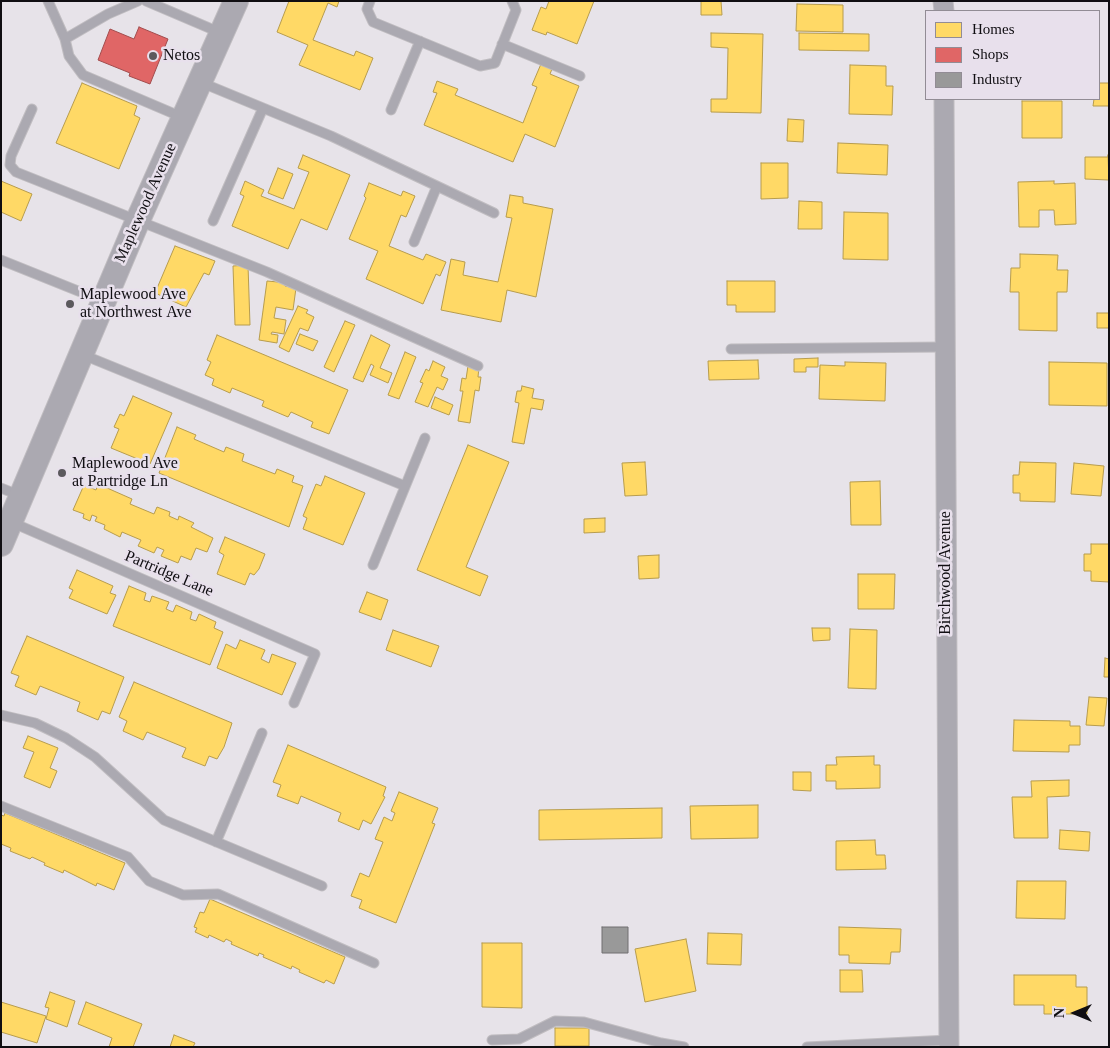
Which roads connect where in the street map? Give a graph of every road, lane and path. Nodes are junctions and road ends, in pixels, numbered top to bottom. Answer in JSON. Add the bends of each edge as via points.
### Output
{"nodes":[{"id":1,"x":48,"y":1,"type":"edge"},
{"id":2,"x":138,"y":1,"type":"edge"},
{"id":3,"x":146,"y":1,"type":"edge"},
{"id":4,"x":236,"y":1,"type":"edge"},
{"id":5,"x":370,"y":1,"type":"edge"},
{"id":6,"x":512,"y":1,"type":"edge"},
{"id":7,"x":221,"y":33,"type":"junction"},
{"id":8,"x":65,"y":39,"type":"junction"},
{"id":9,"x":420,"y":41,"type":"junction"},
{"id":10,"x":502,"y":44,"type":"junction"},
{"id":11,"x":580,"y":76,"type":"dead end"},
{"id":12,"x":200,"y":81,"type":"junction"},
{"id":13,"x":944,"y":100,"type":"edge"},
{"id":14,"x":263,"y":108,"type":"junction"},
{"id":15,"x":32,"y":109,"type":"dead end"},
{"id":16,"x":391,"y":110,"type":"dead end"},
{"id":17,"x":184,"y":118,"type":"junction"},
{"id":18,"x":437,"y":186,"type":"junction"},
{"id":19,"x":494,"y":213,"type":"dead end"},
{"id":20,"x":138,"y":220,"type":"junction"},
{"id":21,"x":213,"y":221,"type":"dead end"},
{"id":22,"x":414,"y":242,"type":"dead end"},
{"id":23,"x":1,"y":260,"type":"edge"},
{"id":24,"x":104,"y":302,"type":"junction"},
{"id":25,"x":945,"y":347,"type":"junction"},
{"id":26,"x":731,"y":349,"type":"dead end"},
{"id":27,"x":81,"y":354,"type":"junction"},
{"id":28,"x":478,"y":366,"type":"dead end"},
{"id":29,"x":425,"y":438,"type":"dead end"},
{"id":30,"x":405,"y":486,"type":"junction"},
{"id":31,"x":11,"y":492,"type":"edge"},
{"id":32,"x":10,"y":522,"type":"junction"},
{"id":33,"x":1,"y":544,"type":"edge"},
{"id":34,"x":373,"y":565,"type":"dead end"},
{"id":35,"x":294,"y":704,"type":"dead end"},
{"id":36,"x":1,"y":715,"type":"edge"},
{"id":37,"x":262,"y":733,"type":"dead end"},
{"id":38,"x":1,"y":806,"type":"edge"},
{"id":39,"x":216,"y":842,"type":"junction"},
{"id":40,"x":322,"y":886,"type":"dead end"},
{"id":41,"x":374,"y":963,"type":"dead end"},
{"id":42,"x":492,"y":1040,"type":"dead end"},
{"id":43,"x":949,"y":1043,"type":"edge"},
{"id":44,"x":684,"y":1047,"type":"edge"},
{"id":45,"x":807,"y":1047,"type":"edge"}],
"edges":[{"from":1,"to":8,"type":"lane"},
{"from":2,"to":8,"type":"lane"},
{"from":3,"to":7,"type":"lane"},
{"from":4,"to":7,"type":"street","name":"Maplewood Avenue"},
{"from":5,"to":9,"type":"lane","via":[[367,9],[373,22]]},
{"from":6,"to":10,"type":"lane","via":[[516,10]]},
{"from":7,"to":12,"type":"street","name":"Maplewood Avenue"},
{"from":8,"to":17,"type":"lane","via":[[69,56],[83,74]]},
{"from":9,"to":10,"type":"lane","via":[[480,66],[495,63]]},
{"from":9,"to":16,"type":"lane"},
{"from":10,"to":11,"type":"lane"},
{"from":12,"to":14,"type":"lane"},
{"from":12,"to":17,"type":"street","name":"Maplewood Avenue"},
{"from":13,"to":25,"type":"street","name":"Birchwood Avenue"},
{"from":14,"to":18,"type":"lane"},
{"from":14,"to":21,"type":"lane"},
{"from":15,"to":20,"type":"lane","via":[[12,156],[10,165],[16,172]]},
{"from":17,"to":20,"type":"street","name":"Maplewood Avenue"},
{"from":18,"to":19,"type":"lane"},
{"from":18,"to":22,"type":"lane"},
{"from":20,"to":24,"type":"street","name":"Maplewood Avenue"},
{"from":20,"to":28,"type":"lane","via":[[268,272]]},
{"from":23,"to":24,"type":"lane"},
{"from":24,"to":27,"type":"street","name":"Maplewood Avenue"},
{"from":25,"to":26,"type":"lane"},
{"from":25,"to":43,"type":"street","name":"Birchwood Avenue"},
{"from":27,"to":30,"type":"lane"},
{"from":27,"to":31,"type":"street","name":"Maplewood Avenue"},
{"from":29,"to":30,"type":"lane"},
{"from":30,"to":34,"type":"lane"},
{"from":31,"to":32,"type":"street","name":"Maplewood Avenue"},
{"from":32,"to":33,"type":"street","name":"Maplewood Avenue"},
{"from":32,"to":35,"type":"lane","name":"Partridge Lane","via":[[315,654]]},
{"from":36,"to":39,"type":"lane","via":[[35,723],[66,738],[95,757],[164,820]]},
{"from":37,"to":39,"type":"lane"},
{"from":38,"to":41,"type":"lane","via":[[128,857],[148,881],[183,895],[218,894]]},
{"from":39,"to":40,"type":"lane"},
{"from":42,"to":44,"type":"lane","via":[[519,1039],[555,1021],[584,1022]]},
{"from":43,"to":45,"type":"lane"}]}
